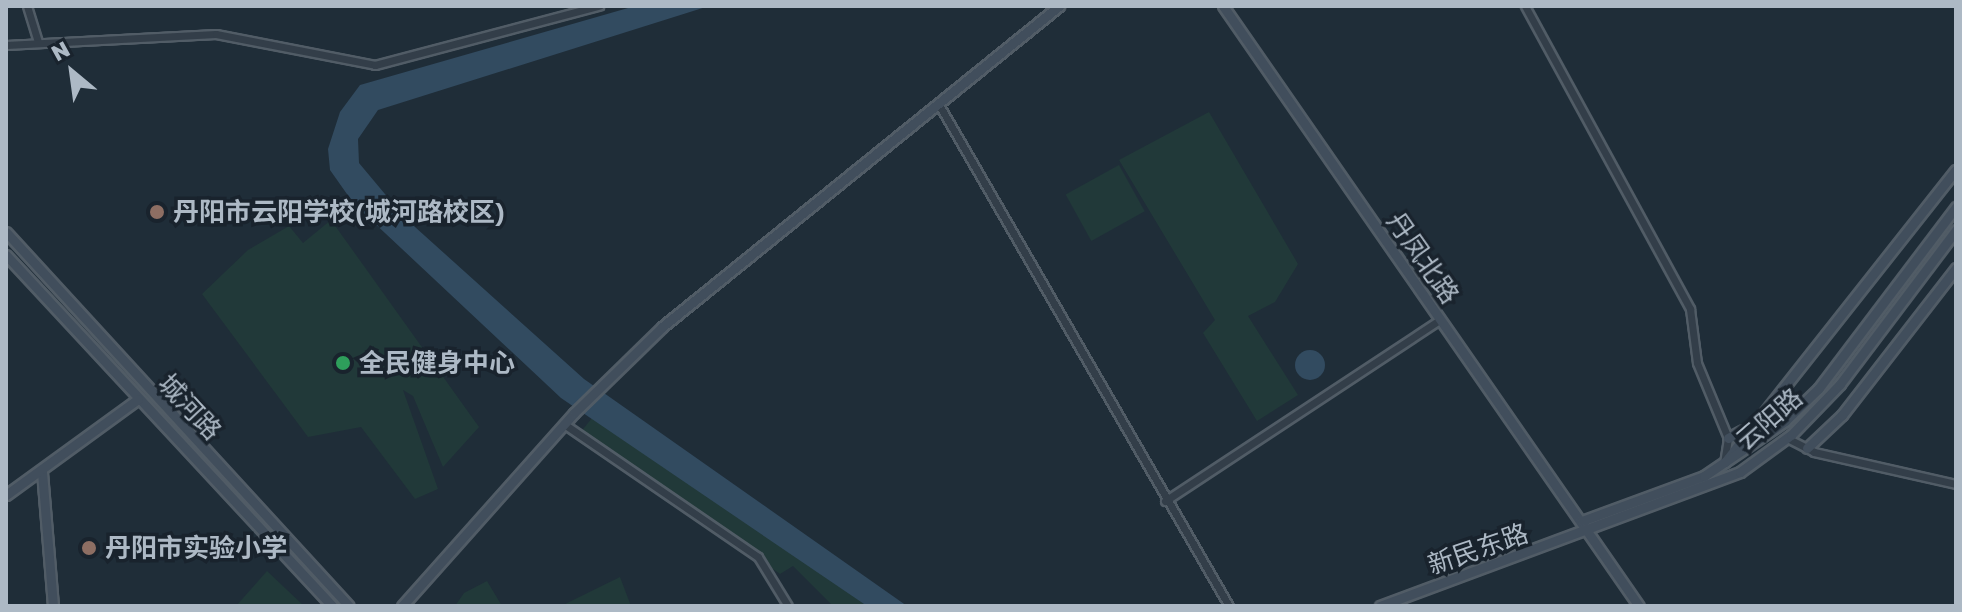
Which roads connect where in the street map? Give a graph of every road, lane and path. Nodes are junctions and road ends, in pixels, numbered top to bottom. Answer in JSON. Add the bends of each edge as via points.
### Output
{"nodes":[{"id":1,"x":27,"y":6,"type":"edge"},
{"id":2,"x":599,"y":6,"type":"edge"},
{"id":3,"x":1059,"y":6,"type":"edge"},
{"id":4,"x":1223,"y":6,"type":"edge"},
{"id":5,"x":1525,"y":6,"type":"edge"},
{"id":6,"x":38,"y":42,"type":"junction"},
{"id":7,"x":6,"y":45,"type":"edge"},
{"id":8,"x":938,"y":103,"type":"junction"},
{"id":9,"x":1956,"y":170,"type":"edge"},
{"id":10,"x":1956,"y":207,"type":"edge"},
{"id":11,"x":1956,"y":230,"type":"edge"},
{"id":12,"x":6,"y":232,"type":"edge"},
{"id":13,"x":6,"y":255,"type":"edge"},
{"id":14,"x":1956,"y":268,"type":"edge"},
{"id":15,"x":1439,"y":320,"type":"junction"},
{"id":16,"x":138,"y":399,"type":"junction"},
{"id":17,"x":1796,"y":411,"type":"junction"},
{"id":18,"x":564,"y":424,"type":"junction"},
{"id":19,"x":1753,"y":424,"type":"junction"},
{"id":20,"x":1728,"y":438,"type":"junction"},
{"id":21,"x":1787,"y":438,"type":"junction"},
{"id":22,"x":1807,"y":448,"type":"junction"},
{"id":23,"x":1724,"y":464,"type":"junction"},
{"id":24,"x":42,"y":472,"type":"junction"},
{"id":25,"x":1956,"y":484,"type":"edge"},
{"id":26,"x":6,"y":495,"type":"edge"},
{"id":27,"x":1165,"y":501,"type":"junction"},
{"id":28,"x":1582,"y":521,"type":"junction"},
{"id":29,"x":1591,"y":533,"type":"junction"},
{"id":30,"x":53,"y":606,"type":"edge"},
{"id":31,"x":332,"y":606,"type":"edge"},
{"id":32,"x":349,"y":606,"type":"edge"},
{"id":33,"x":402,"y":606,"type":"edge"},
{"id":34,"x":788,"y":606,"type":"edge"},
{"id":35,"x":1229,"y":606,"type":"edge"},
{"id":36,"x":1380,"y":606,"type":"edge"},
{"id":37,"x":1639,"y":606,"type":"edge"}],
"edges":[{"from":1,"to":6,"type":"street"},
{"from":2,"to":6,"type":"street","via":[[375,65],[216,34]]},
{"from":3,"to":8,"type":"street"},
{"from":4,"to":15,"type":"street","name":"丹凤北路"},
{"from":5,"to":20,"type":"street","via":[[1690,309],[1697,363]]},
{"from":6,"to":7,"type":"street"},
{"from":8,"to":18,"type":"street","via":[[600,385]]},
{"from":8,"to":27,"type":"street"},
{"from":9,"to":19,"type":"street","via":[[1814,359]]},
{"from":10,"to":17,"type":"street","name":"云阳路"},
{"from":11,"to":21,"type":"street","name":"云阳路","via":[[1840,384]]},
{"from":12,"to":32,"type":"street","name":"城河路"},
{"from":13,"to":16,"type":"street","name":"城河路"},
{"from":14,"to":22,"type":"street","via":[[1842,415]]},
{"from":15,"to":27,"type":"street"},
{"from":15,"to":28,"type":"street","name":"丹凤北路"},
{"from":16,"to":24,"type":"street"},
{"from":16,"to":31,"type":"street","name":"城河路"},
{"from":17,"to":19,"type":"street"},
{"from":17,"to":23,"type":"street","name":"云阳路"},
{"from":18,"to":33,"type":"street"},
{"from":18,"to":34,"type":"street","via":[[758,557]]},
{"from":19,"to":20,"type":"street"},
{"from":19,"to":23,"type":"street"},
{"from":20,"to":23,"type":"street"},
{"from":21,"to":22,"type":"street"},
{"from":21,"to":29,"type":"street","name":"云阳路","via":[[1740,472]]},
{"from":22,"to":25,"type":"street"},
{"from":23,"to":28,"type":"street","name":"云阳路"},
{"from":24,"to":26,"type":"street"},
{"from":24,"to":30,"type":"street"},
{"from":27,"to":35,"type":"street"},
{"from":28,"to":29,"type":"street","name":"丹凤北路"},
{"from":29,"to":36,"type":"street","name":"新民东路"},
{"from":29,"to":37,"type":"street","name":"丹凤北路"}]}
